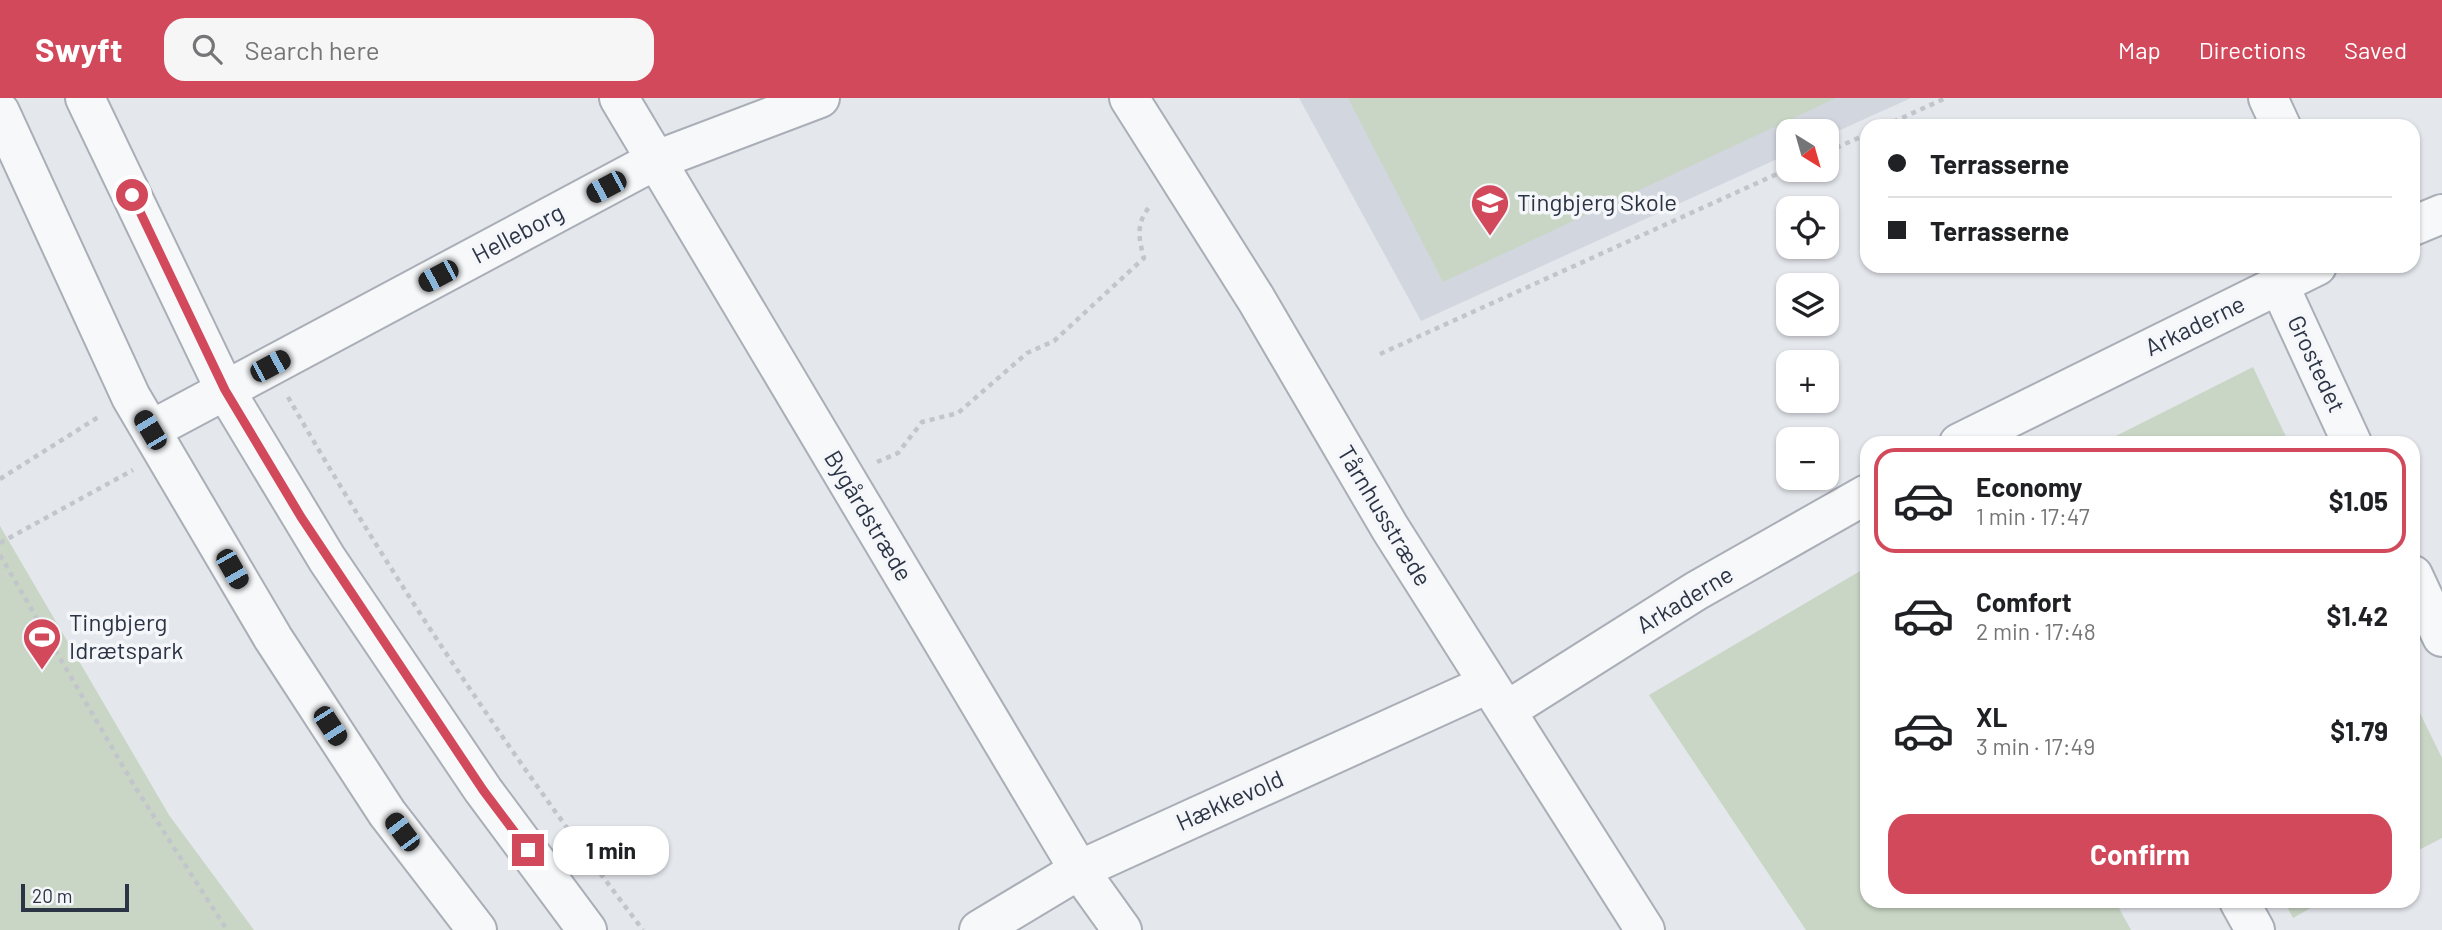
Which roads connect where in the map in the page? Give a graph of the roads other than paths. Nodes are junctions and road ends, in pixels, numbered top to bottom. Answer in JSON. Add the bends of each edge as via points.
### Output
{"nodes":[{"id":1,"x":85,"y":98,"type":"edge"},
{"id":2,"x":619,"y":98,"type":"edge"},
{"id":3,"x":820,"y":98,"type":"edge"},
{"id":4,"x":1129,"y":98,"type":"edge"},
{"id":5,"x":2268,"y":98,"type":"edge"},
{"id":6,"x":0,"y":112,"type":"edge"},
{"id":7,"x":2278,"y":119,"type":"edge"},
{"id":8,"x":654,"y":161,"type":"junction"},
{"id":9,"x":2442,"y":214,"type":"edge"},
{"id":10,"x":2420,"y":223,"type":"edge"},
{"id":11,"x":2303,"y":273,"type":"edge"},
{"id":12,"x":2279,"y":285,"type":"junction"},
{"id":13,"x":225,"y":390,"type":"junction"},
{"id":14,"x":1981,"y":436,"type":"edge"},
{"id":15,"x":2349,"y":436,"type":"edge"},
{"id":16,"x":158,"y":442,"type":"junction"},
{"id":17,"x":1860,"y":498,"type":"edge"},
{"id":18,"x":2420,"y":590,"type":"edge"},
{"id":19,"x":2442,"y":637,"type":"edge"},
{"id":20,"x":1497,"y":698,"type":"junction"},
{"id":21,"x":1079,"y":870,"type":"junction"},
{"id":22,"x":2243,"y":908,"type":"edge"},
{"id":23,"x":477,"y":930,"type":"edge"},
{"id":24,"x":587,"y":930,"type":"edge"},
{"id":25,"x":979,"y":930,"type":"edge"},
{"id":26,"x":1122,"y":930,"type":"edge"},
{"id":27,"x":1646,"y":930,"type":"edge"},
{"id":28,"x":2255,"y":930,"type":"edge"}],
"edges":[{"from":1,"to":13,"type":"street"},
{"from":2,"to":8,"type":"street","name":"Bygårdstræde"},
{"from":3,"to":8,"type":"street","name":"Helleborg"},
{"from":4,"to":20,"type":"street","name":"Tårnhusstræde"},
{"from":5,"to":7,"type":"street"},
{"from":6,"to":16,"type":"street","via":[[131,397]]},
{"from":8,"to":13,"type":"street","name":"Helleborg"},
{"from":8,"to":21,"type":"street","name":"Bygårdstræde"},
{"from":9,"to":10,"type":"street"},
{"from":11,"to":12,"type":"street","name":"Arkaderne"},
{"from":12,"to":14,"type":"street","name":"Arkaderne"},
{"from":12,"to":15,"type":"street","name":"Grostedet"},
{"from":13,"to":16,"type":"street","name":"Helleborg"},
{"from":13,"to":24,"type":"street","via":[[327,559],[483,790]]},
{"from":16,"to":23,"type":"street","via":[[273,638],[380,801]]},
{"from":17,"to":20,"type":"street","name":"Arkaderne"},
{"from":18,"to":19,"type":"street"},
{"from":20,"to":21,"type":"street","name":"Hækkevold"},
{"from":20,"to":27,"type":"street","name":"Tårnhusstræde"},
{"from":21,"to":25,"type":"street","name":"Hækkevold"},
{"from":21,"to":26,"type":"street","name":"Bygårdstræde"},
{"from":22,"to":28,"type":"street"}]}
